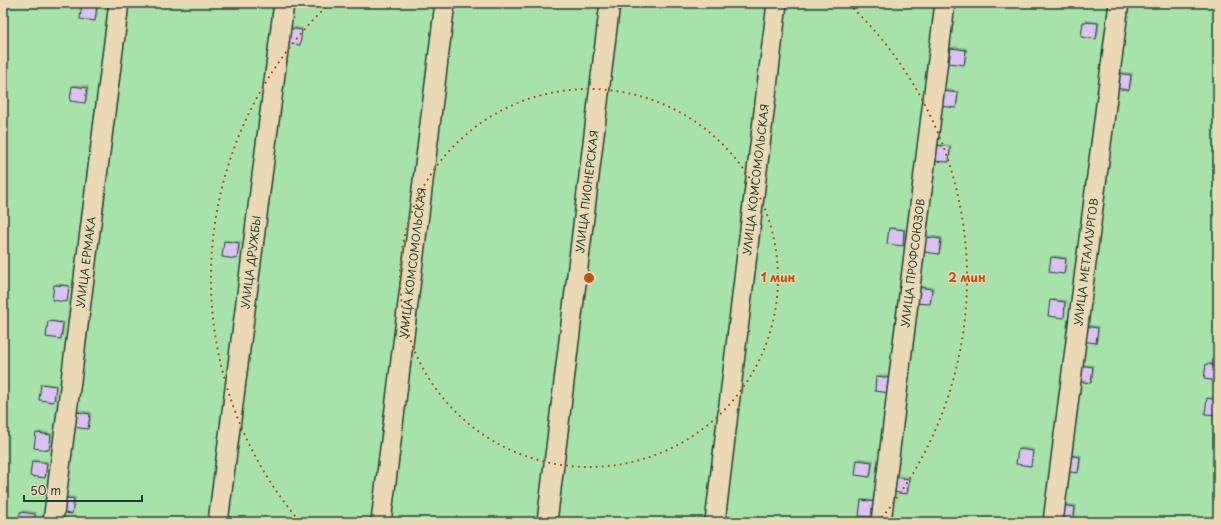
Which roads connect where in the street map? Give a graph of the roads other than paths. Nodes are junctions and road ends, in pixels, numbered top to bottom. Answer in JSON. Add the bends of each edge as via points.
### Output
{"nodes":[{"id":1,"x":119,"y":3,"type":"edge"},
{"id":2,"x":284,"y":3,"type":"edge"},
{"id":3,"x":445,"y":3,"type":"edge"},
{"id":4,"x":610,"y":3,"type":"edge"},
{"id":5,"x":778,"y":3,"type":"edge"},
{"id":6,"x":945,"y":3,"type":"edge"},
{"id":7,"x":1119,"y":3,"type":"edge"},
{"id":8,"x":53,"y":522,"type":"edge"},
{"id":9,"x":218,"y":522,"type":"edge"},
{"id":10,"x":381,"y":522,"type":"edge"},
{"id":11,"x":546,"y":522,"type":"edge"},
{"id":12,"x":715,"y":522,"type":"edge"},
{"id":13,"x":881,"y":522,"type":"edge"},
{"id":14,"x":1053,"y":522,"type":"edge"}],
"edges":[{"from":1,"to":8,"type":"street","name":"УЛИЦА ЕРМАКА"},
{"from":2,"to":9,"type":"street","name":"УЛИЦА ДРУЖБЫ"},
{"from":3,"to":10,"type":"street","name":"УЛИЦА КОМСОМОЛЬСКАЯ"},
{"from":4,"to":11,"type":"street","name":"УЛИЦА ПИОНЕРСКАЯ"},
{"from":5,"to":12,"type":"street","name":"УЛИЦА КОМСОМОЛЬСКАЯ"},
{"from":6,"to":13,"type":"street","name":"УЛИЦА ПРОФСОЮЗОВ"},
{"from":7,"to":14,"type":"street","name":"УЛИЦА МЕТАЛЛУРГОВ"}]}
